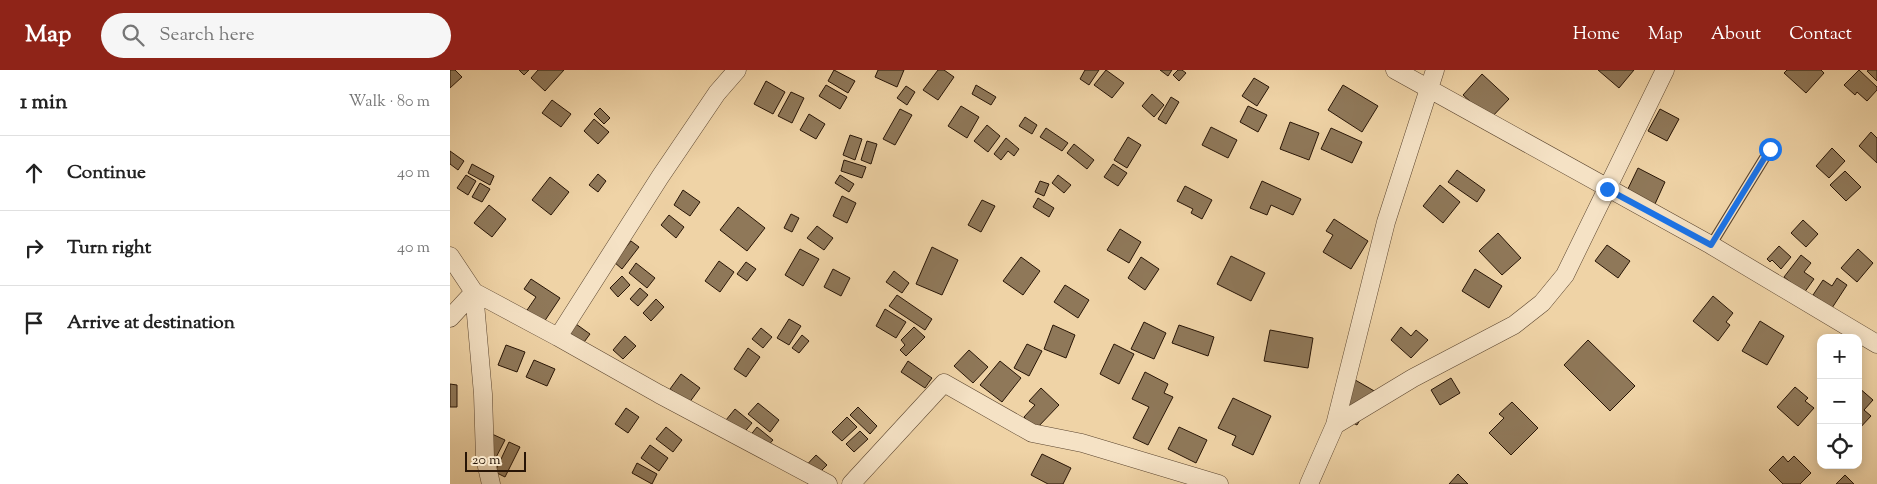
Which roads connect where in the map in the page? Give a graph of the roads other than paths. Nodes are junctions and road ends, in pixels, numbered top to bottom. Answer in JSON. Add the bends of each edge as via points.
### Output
{"nodes":[{"id":1,"x":737,"y":70,"type":"edge"},
{"id":2,"x":1395,"y":70,"type":"edge"},
{"id":3,"x":1435,"y":70,"type":"edge"},
{"id":4,"x":1666,"y":70,"type":"edge"},
{"id":5,"x":1429,"y":88,"type":"junction"},
{"id":6,"x":1770,"y":149,"type":"dead end"},
{"id":7,"x":1607,"y":189,"type":"junction"},
{"id":8,"x":1711,"y":245,"type":"junction"},
{"id":9,"x":450,"y":256,"type":"edge"},
{"id":10,"x":474,"y":292,"type":"junction"},
{"id":11,"x":450,"y":318,"type":"edge"},
{"id":12,"x":558,"y":337,"type":"junction"},
{"id":13,"x":1877,"y":344,"type":"edge"},
{"id":14,"x":1335,"y":425,"type":"junction"},
{"id":15,"x":491,"y":484,"type":"edge"},
{"id":16,"x":828,"y":484,"type":"edge"},
{"id":17,"x":851,"y":484,"type":"edge"},
{"id":18,"x":1219,"y":484,"type":"edge"},
{"id":19,"x":1309,"y":484,"type":"edge"}],
"edges":[{"from":1,"to":12,"type":"street","via":[[717,93],[660,177]]},
{"from":2,"to":5,"type":"street"},
{"from":3,"to":5,"type":"street"},
{"from":4,"to":7,"type":"street"},
{"from":5,"to":7,"type":"street"},
{"from":5,"to":14,"type":"street","via":[[1386,222]]},
{"from":6,"to":8,"type":"lane"},
{"from":7,"to":8,"type":"street"},
{"from":7,"to":14,"type":"street","via":[[1565,275],[1542,303],[1514,325],[1413,378]]},
{"from":8,"to":13,"type":"street"},
{"from":9,"to":10,"type":"street"},
{"from":10,"to":11,"type":"street"},
{"from":10,"to":12,"type":"street"},
{"from":10,"to":15,"type":"street","via":[[485,458]]},
{"from":12,"to":16,"type":"street"},
{"from":14,"to":19,"type":"street"},
{"from":17,"to":18,"type":"street","via":[[944,383],[1032,433],[1082,443]]}]}
